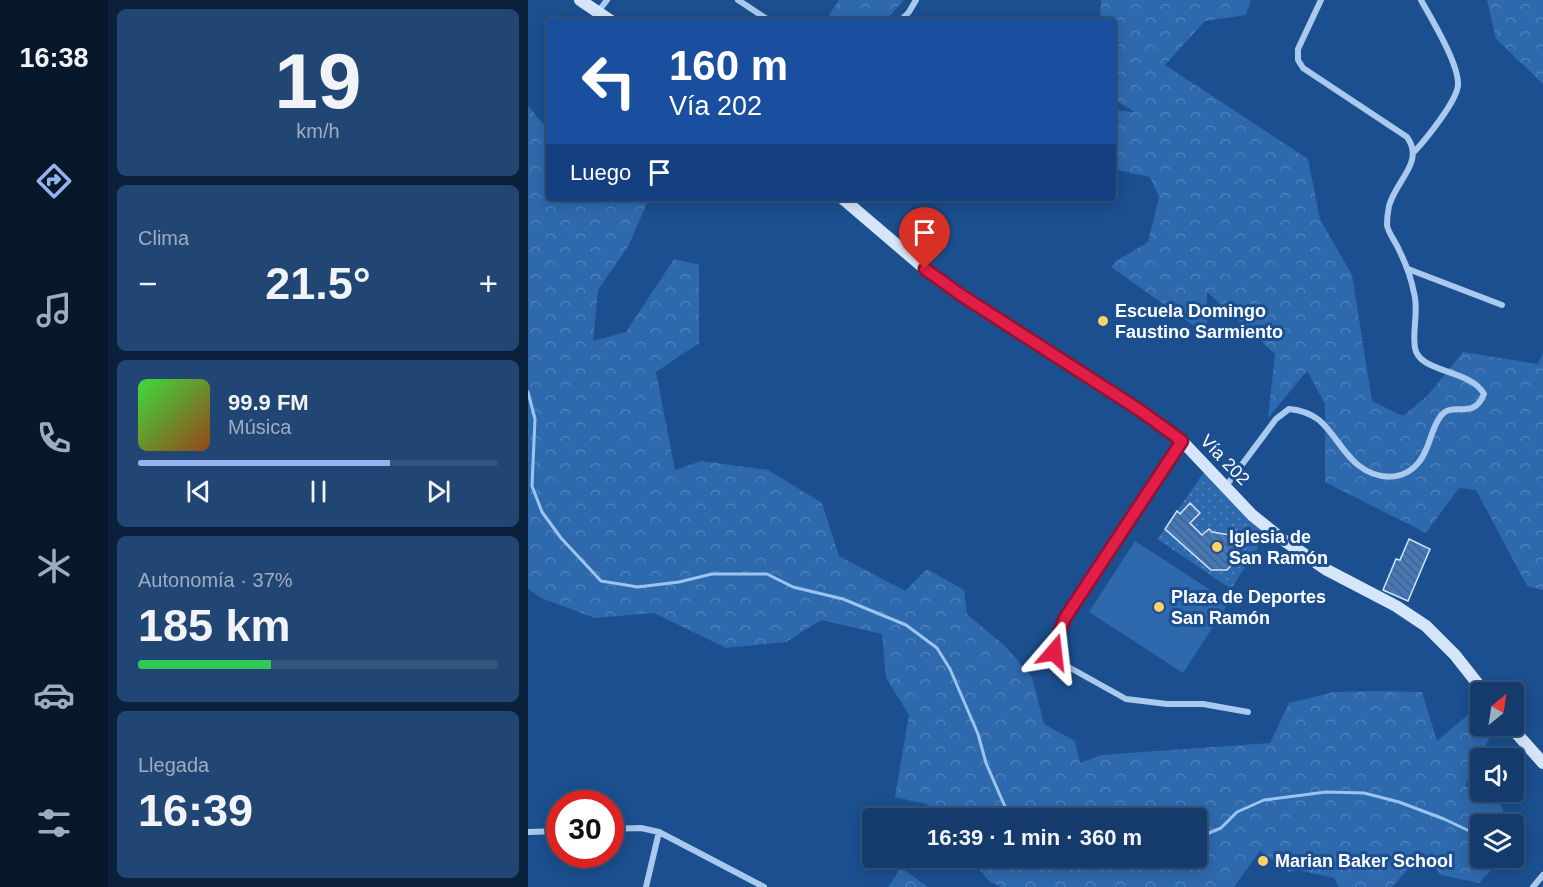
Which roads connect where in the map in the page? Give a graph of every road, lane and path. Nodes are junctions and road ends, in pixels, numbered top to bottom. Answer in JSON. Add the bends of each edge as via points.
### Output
{"nodes":[{"id":1,"x":580,"y":0,"type":"edge"},
{"id":2,"x":607,"y":0,"type":"edge"},
{"id":3,"x":738,"y":0,"type":"edge"},
{"id":4,"x":916,"y":0,"type":"edge"},
{"id":5,"x":1321,"y":0,"type":"edge"},
{"id":6,"x":1421,"y":0,"type":"edge"},
{"id":7,"x":598,"y":12,"type":"junction"},
{"id":8,"x":607,"y":18,"type":"edge"},
{"id":9,"x":765,"y":18,"type":"edge"},
{"id":10,"x":903,"y":18,"type":"edge"},
{"id":11,"x":1414,"y":151,"type":"junction"},
{"id":12,"x":846,"y":201,"type":"edge"},
{"id":13,"x":1408,"y":269,"type":"junction"},
{"id":14,"x":1502,"y":305,"type":"dead end"},
{"id":15,"x":1182,"y":441,"type":"junction"},
{"id":16,"x":1226,"y":486,"type":"junction"},
{"id":17,"x":1476,"y":682,"type":"edge"},
{"id":18,"x":1248,"y":712,"type":"dead end"},
{"id":19,"x":1519,"y":736,"type":"edge"},
{"id":20,"x":1543,"y":763,"type":"edge"},
{"id":21,"x":624,"y":829,"type":"edge"},
{"id":22,"x":546,"y":831,"type":"edge"},
{"id":23,"x":528,"y":832,"type":"edge"},
{"id":24,"x":659,"y":832,"type":"junction"},
{"id":25,"x":1543,"y":875,"type":"edge"},
{"id":26,"x":646,"y":887,"type":"edge"},
{"id":27,"x":764,"y":887,"type":"edge"},
{"id":28,"x":1533,"y":887,"type":"edge"}],
"edges":[{"from":1,"to":7,"type":"main road"},
{"from":2,"to":7,"type":"street"},
{"from":3,"to":9,"type":"street"},
{"from":4,"to":10,"type":"street"},
{"from":5,"to":11,"type":"street","via":[[1298,49],[1298,60],[1303,68],[1407,137]]},
{"from":6,"to":11,"type":"street","via":[[1449,55],[1458,77],[1458,89],[1429,137]]},
{"from":7,"to":8,"type":"main road"},
{"from":11,"to":13,"type":"street","via":[[1389,207],[1387,225]]},
{"from":12,"to":15,"type":"main road","name":"Vía 202","via":[[939,279]]},
{"from":13,"to":14,"type":"street"},
{"from":13,"to":16,"type":"street","via":[[1415,296],[1415,348],[1419,357],[1480,387],[1484,394],[1480,404],[1441,414],[1427,450],[1400,477],[1387,477],[1357,464],[1318,419],[1289,409],[1276,419]]},
{"from":15,"to":16,"type":"main road","name":"Vía 202"},
{"from":15,"to":18,"type":"street","via":[[1065,618],[1054,652],[1065,665],[1126,699],[1203,704]]},
{"from":16,"to":17,"type":"main road","name":"Vía 202","via":[[1252,515],[1282,539],[1426,626]]},
{"from":19,"to":20,"type":"main road"},
{"from":21,"to":24,"type":"street"},
{"from":22,"to":23,"type":"street"},
{"from":24,"to":26,"type":"street"},
{"from":24,"to":27,"type":"street"},
{"from":25,"to":28,"type":"street"}]}
